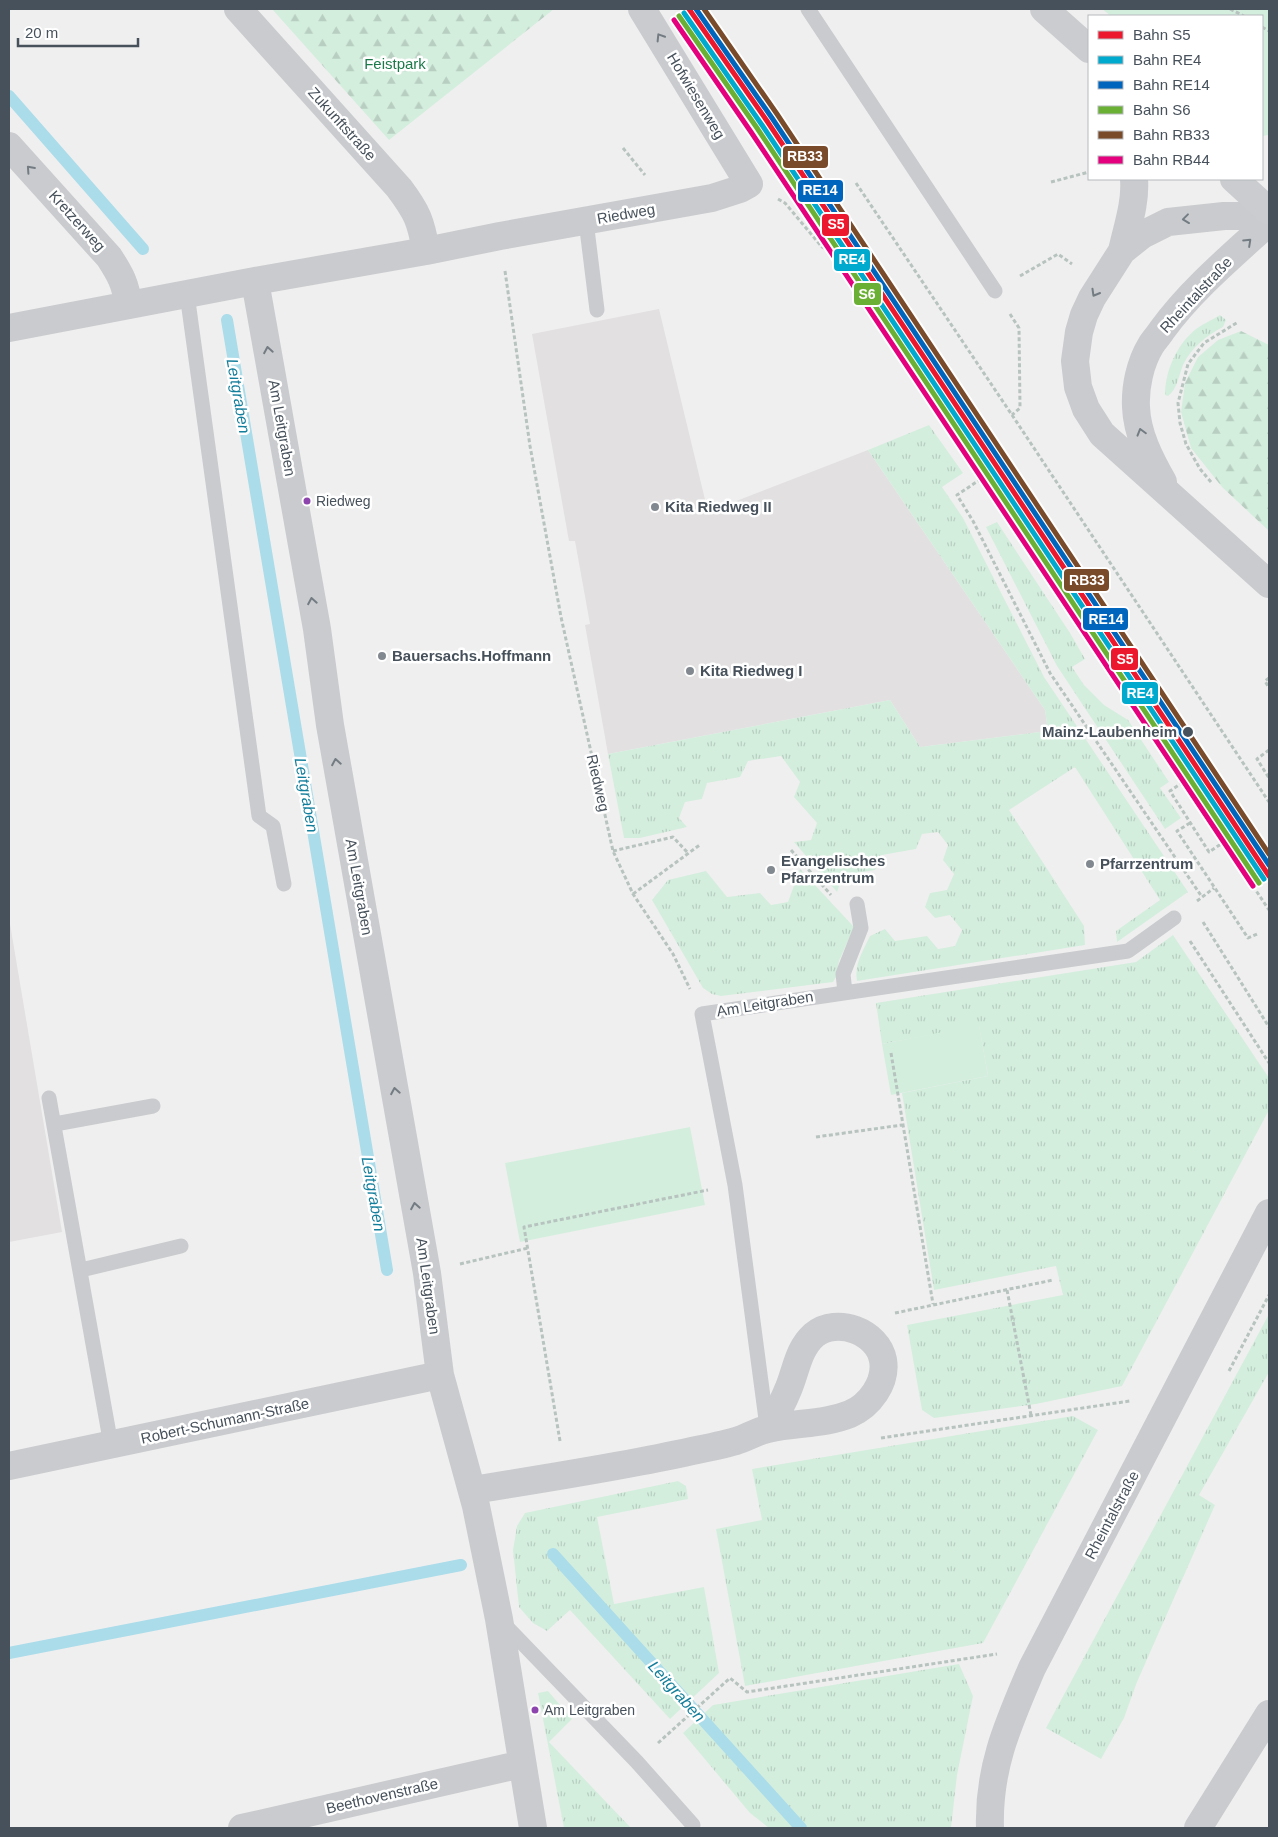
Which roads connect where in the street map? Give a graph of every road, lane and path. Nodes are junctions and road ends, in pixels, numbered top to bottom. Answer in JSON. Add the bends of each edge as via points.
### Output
{"nodes":[{"id":1,"x":238,"y":9,"type":"edge"},
{"id":2,"x":642,"y":9,"type":"edge"},
{"id":3,"x":808,"y":9,"type":"edge"},
{"id":4,"x":1230,"y":9,"type":"edge"},
{"id":5,"x":1051,"y":15,"type":"edge"},
{"id":6,"x":1242,"y":15,"type":"edge"},
{"id":7,"x":1088,"y":48,"type":"edge"},
{"id":8,"x":1088,"y":63,"type":"edge"},
{"id":9,"x":9,"y":146,"type":"edge"},
{"id":10,"x":1088,"y":172,"type":"edge"},
{"id":11,"x":1134,"y":180,"type":"edge"},
{"id":12,"x":1235,"y":180,"type":"edge"},
{"id":13,"x":1051,"y":182,"type":"dead end"},
{"id":14,"x":856,"y":183,"type":"dead end"},
{"id":15,"x":749,"y":184,"type":"junction"},
{"id":16,"x":1269,"y":211,"type":"edge"},
{"id":17,"x":1269,"y":216,"type":"edge"},
{"id":18,"x":586,"y":221,"type":"junction"},
{"id":19,"x":1269,"y":222,"type":"edge"},
{"id":20,"x":500,"y":236,"type":"junction"},
{"id":21,"x":426,"y":251,"type":"junction"},
{"id":22,"x":1122,"y":251,"type":"junction"},
{"id":23,"x":1076,"y":266,"type":"dead end"},
{"id":24,"x":255,"y":281,"type":"junction"},
{"id":25,"x":995,"y":291,"type":"junction"},
{"id":26,"x":187,"y":294,"type":"junction"},
{"id":27,"x":128,"y":305,"type":"junction"},
{"id":28,"x":597,"y":310,"type":"dead end"},
{"id":29,"x":1238,"y":322,"type":"dead end"},
{"id":30,"x":9,"y":328,"type":"edge"},
{"id":31,"x":1012,"y":415,"type":"junction"},
{"id":32,"x":981,"y":479,"type":"junction"},
{"id":33,"x":1212,"y":482,"type":"dead end"},
{"id":34,"x":1169,"y":492,"type":"junction"},
{"id":35,"x":1269,"y":584,"type":"edge"},
{"id":36,"x":1269,"y":678,"type":"edge"},
{"id":37,"x":1269,"y":688,"type":"edge"},
{"id":38,"x":1269,"y":750,"type":"edge"},
{"id":39,"x":1269,"y":778,"type":"edge"},
{"id":40,"x":1183,"y":782,"type":"junction"},
{"id":41,"x":1269,"y":802,"type":"edge"},
{"id":42,"x":1190,"y":823,"type":"junction"},
{"id":43,"x":1224,"y":842,"type":"junction"},
{"id":44,"x":701,"y":844,"type":"dead end"},
{"id":45,"x":791,"y":850,"type":"dead end"},
{"id":46,"x":613,"y":851,"type":"junction"},
{"id":47,"x":688,"y":853,"type":"junction"},
{"id":48,"x":284,"y":884,"type":"dead end"},
{"id":49,"x":1214,"y":888,"type":"junction"},
{"id":50,"x":633,"y":894,"type":"junction"},
{"id":51,"x":1202,"y":897,"type":"junction"},
{"id":52,"x":857,"y":904,"type":"dead end"},
{"id":53,"x":1192,"y":905,"type":"dead end"},
{"id":54,"x":1269,"y":910,"type":"edge"},
{"id":55,"x":1174,"y":918,"type":"joint"},
{"id":56,"x":1202,"y":921,"type":"dead end"},
{"id":57,"x":861,"y":928,"type":"junction"},
{"id":58,"x":1257,"y":934,"type":"dead end"},
{"id":59,"x":845,"y":992,"type":"junction"},
{"id":60,"x":702,"y":1014,"type":"junction"},
{"id":61,"x":1269,"y":1027,"type":"edge"},
{"id":62,"x":891,"y":1053,"type":"dead end"},
{"id":63,"x":1269,"y":1063,"type":"edge"},
{"id":64,"x":50,"y":1098,"type":"dead end"},
{"id":65,"x":153,"y":1106,"type":"dead end"},
{"id":66,"x":55,"y":1124,"type":"junction"},
{"id":67,"x":902,"y":1125,"type":"junction"},
{"id":68,"x":816,"y":1137,"type":"dead end"},
{"id":69,"x":735,"y":1185,"type":"junction"},
{"id":70,"x":1269,"y":1213,"type":"edge"},
{"id":71,"x":180,"y":1246,"type":"dead end"},
{"id":72,"x":528,"y":1248,"type":"junction"},
{"id":73,"x":81,"y":1270,"type":"junction"},
{"id":74,"x":427,"y":1273,"type":"junction"},
{"id":75,"x":1053,"y":1280,"type":"dead end"},
{"id":76,"x":1007,"y":1290,"type":"junction"},
{"id":77,"x":933,"y":1304,"type":"junction"},
{"id":78,"x":868,"y":1337,"type":"junction"},
{"id":79,"x":440,"y":1375,"type":"junction"},
{"id":80,"x":1130,"y":1401,"type":"dead end"},
{"id":81,"x":1031,"y":1416,"type":"junction"},
{"id":82,"x":768,"y":1429,"type":"junction"},
{"id":83,"x":918,"y":1431,"type":"dead end"},
{"id":84,"x":111,"y":1445,"type":"junction"},
{"id":85,"x":9,"y":1466,"type":"edge"},
{"id":86,"x":565,"y":1474,"type":"junction"},
{"id":87,"x":473,"y":1490,"type":"junction"},
{"id":88,"x":499,"y":1620,"type":"junction"},
{"id":89,"x":997,"y":1654,"type":"dead end"},
{"id":90,"x":1269,"y":1714,"type":"edge"},
{"id":91,"x":676,"y":1727,"type":"dead end"},
{"id":92,"x":522,"y":1764,"type":"junction"},
{"id":93,"x":693,"y":1825,"type":"dead end"},
{"id":94,"x":242,"y":1828,"type":"edge"},
{"id":95,"x":533,"y":1828,"type":"edge"},
{"id":96,"x":990,"y":1828,"type":"edge"},
{"id":97,"x":1198,"y":1828,"type":"edge"}],
"edges":[{"from":1,"to":21,"type":"street","name":"Zukunftstraße","via":[[399,188],[415,210]]},
{"from":15,"to":2,"type":"street","name":"Hofwiesenweg","one_way":true},
{"from":3,"to":25,"type":"lane"},
{"from":4,"to":6,"type":"path"},
{"from":5,"to":7,"type":"main road"},
{"from":5,"to":8,"type":"street"},
{"from":27,"to":9,"type":"street","name":"Kretzerweg","one_way":true,"via":[[121,275],[109,257]]},
{"from":10,"to":13,"type":"path"},
{"from":11,"to":22,"type":"street","via":[[1132,209]]},
{"from":12,"to":16,"type":"main road"},
{"from":14,"to":31,"type":"path"},
{"from":15,"to":18,"type":"street","name":"Riedweg","via":[[712,198]]},
{"from":15,"to":32,"type":"path","via":[[785,203],[822,247],[835,253]]},
{"from":17,"to":22,"type":"street","name":"Rheintalstraße","one_way":true,"via":[[1224,216],[1168,222],[1142,235]]},
{"from":18,"to":20,"type":"street","name":"Riedweg"},
{"from":18,"to":28,"type":"lane"},
{"from":34,"to":19,"type":"street","name":"Rheintalstraße","one_way":true,"via":[[1152,463],[1140,431],[1136,407],[1142,365],[1151,344],[1172,317],[1203,283]]},
{"from":20,"to":21,"type":"street","name":"Riedweg"},
{"from":20,"to":46,"type":"path","name":"Riedweg","via":[[530,446],[561,617]]},
{"from":21,"to":24,"type":"street","name":"Riedweg"},
{"from":22,"to":34,"type":"street","name":"Rheintalstraße","one_way":true,"via":[[1092,298],[1079,332],[1075,361],[1078,387],[1086,409],[1102,434]]},
{"from":23,"to":25,"type":"path","via":[[1058,254]]},
{"from":24,"to":26,"type":"street","name":"Riedweg"},
{"from":74,"to":24,"type":"street","name":"Am Leitgraben","one_way":true,"via":[[331,734],[315,620]]},
{"from":25,"to":31,"type":"path","via":[[1019,328],[1020,408]]},
{"from":26,"to":27,"type":"street","name":"Riedweg"},
{"from":26,"to":48,"type":"lane","via":[[259,816],[274,826]]},
{"from":27,"to":30,"type":"street","name":"Riedweg"},
{"from":29,"to":33,"type":"path","via":[[1204,343],[1188,364],[1178,403],[1186,444]]},
{"from":31,"to":41,"type":"path"},
{"from":32,"to":40,"type":"path"},
{"from":32,"to":51,"type":"path","via":[[957,495],[1050,673]]},
{"from":34,"to":35,"type":"street","name":"Rheintalstraße"},
{"from":36,"to":37,"type":"path","via":[[1265,681]]},
{"from":38,"to":39,"type":"path","via":[[1257,759]]},
{"from":40,"to":42,"type":"path","via":[[1170,791]]},
{"from":40,"to":43,"type":"path"},
{"from":42,"to":43,"type":"path","via":[[1208,852]]},
{"from":42,"to":49,"type":"path","via":[[1177,831]]},
{"from":43,"to":54,"type":"path"},
{"from":44,"to":47,"type":"path"},
{"from":45,"to":57,"type":"path"},
{"from":46,"to":47,"type":"path","via":[[673,837]]},
{"from":46,"to":50,"type":"path","name":"Riedweg"},
{"from":47,"to":50,"type":"path"},
{"from":49,"to":51,"type":"path"},
{"from":49,"to":58,"type":"path","via":[[1248,938]]},
{"from":50,"to":60,"type":"path","name":"Riedweg","via":[[672,954]]},
{"from":51,"to":53,"type":"path"},
{"from":52,"to":57,"type":"lane"},
{"from":55,"to":59,"type":"lane","name":"Am Leitgraben","via":[[1128,951]]},
{"from":55,"to":63,"type":"path"},
{"from":56,"to":61,"type":"path"},
{"from":57,"to":59,"type":"lane","via":[[843,974]]},
{"from":59,"to":60,"type":"lane","name":"Am Leitgraben"},
{"from":60,"to":69,"type":"lane","name":"Am Leitgraben"},
{"from":62,"to":67,"type":"path"},
{"from":64,"to":66,"type":"lane"},
{"from":65,"to":66,"type":"lane"},
{"from":66,"to":73,"type":"lane"},
{"from":67,"to":68,"type":"path"},
{"from":67,"to":77,"type":"path"},
{"from":69,"to":72,"type":"path","via":[[524,1227]]},
{"from":69,"to":82,"type":"lane","name":"Am Leitgraben"},
{"from":70,"to":96,"type":"street","name":"Rheintalstraße","via":[[1032,1668],[1004,1733],[989,1806]]},
{"from":71,"to":73,"type":"lane"},
{"from":72,"to":74,"type":"path"},
{"from":72,"to":86,"type":"path"},
{"from":73,"to":84,"type":"lane"},
{"from":74,"to":79,"type":"street","name":"Am Leitgraben"},
{"from":75,"to":76,"type":"path"},
{"from":76,"to":77,"type":"path"},
{"from":76,"to":81,"type":"path"},
{"from":77,"to":78,"type":"path","via":[[896,1312]]},
{"from":78,"to":82,"type":"street","via":[[853,1327],[834,1326],[815,1334],[803,1348],[788,1392]]},
{"from":78,"to":82,"type":"street","via":[[883,1360],[883,1376],[868,1402],[853,1413],[834,1420]]},
{"from":79,"to":84,"type":"street","name":"Robert-Schumann-Straße"},
{"from":79,"to":87,"type":"street","name":"Am Leitgraben"},
{"from":80,"to":81,"type":"path"},
{"from":81,"to":83,"type":"path"},
{"from":82,"to":86,"type":"street","via":[[737,1441],[692,1452]]},
{"from":84,"to":85,"type":"street","name":"Robert-Schumann-Straße"},
{"from":86,"to":87,"type":"street"},
{"from":87,"to":88,"type":"street","name":"Am Leitgraben"},
{"from":88,"to":92,"type":"street","name":"Am Leitgraben"},
{"from":88,"to":93,"type":"lane","via":[[637,1762]]},
{"from":89,"to":91,"type":"path","via":[[747,1692],[730,1678]]},
{"from":90,"to":97,"type":"street"},
{"from":92,"to":94,"type":"street","name":"Beethovenstraße"},
{"from":92,"to":95,"type":"street","name":"Am Leitgraben"}]}
